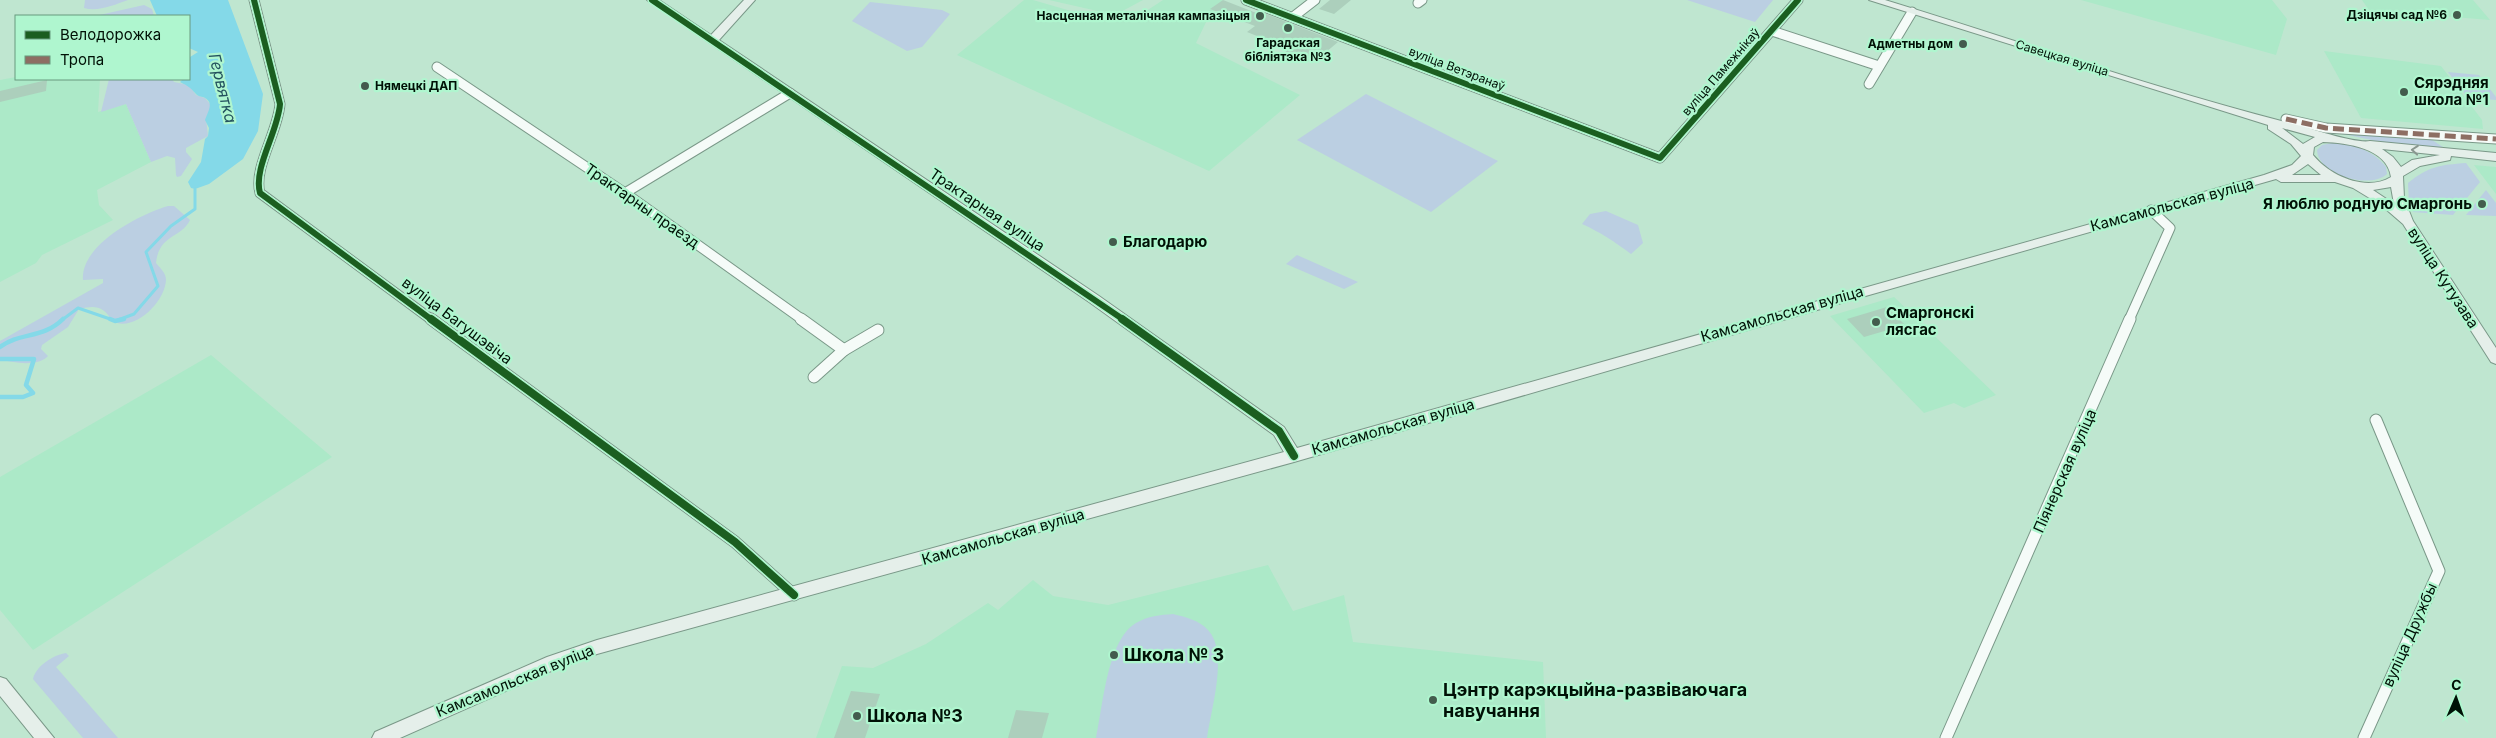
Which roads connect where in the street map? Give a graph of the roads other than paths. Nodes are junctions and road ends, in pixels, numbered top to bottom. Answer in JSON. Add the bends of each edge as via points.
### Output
{"nodes":[{"id":1,"x":254,"y":0,"type":"edge"},
{"id":2,"x":652,"y":0,"type":"edge"},
{"id":3,"x":750,"y":0,"type":"edge"},
{"id":4,"x":1246,"y":0,"type":"edge"},
{"id":5,"x":1315,"y":0,"type":"edge"},
{"id":6,"x":1798,"y":0,"type":"edge"},
{"id":7,"x":1874,"y":0,"type":"edge"},
{"id":8,"x":1912,"y":12,"type":"junction"},
{"id":9,"x":1293,"y":17,"type":"junction"},
{"id":10,"x":1772,"y":31,"type":"junction"},
{"id":11,"x":713,"y":40,"type":"junction"},
{"id":12,"x":1879,"y":66,"type":"junction"},
{"id":13,"x":437,"y":68,"type":"dead end"},
{"id":14,"x":1869,"y":84,"type":"dead end"},
{"id":15,"x":790,"y":93,"type":"junction"},
{"id":16,"x":2251,"y":117,"type":"junction"},
{"id":17,"x":2286,"y":119,"type":"dead end"},
{"id":18,"x":2334,"y":138,"type":"junction"},
{"id":19,"x":2496,"y":139,"type":"edge"},
{"id":20,"x":2352,"y":141,"type":"junction"},
{"id":21,"x":2306,"y":154,"type":"junction"},
{"id":22,"x":2464,"y":154,"type":"junction"},
{"id":23,"x":2496,"y":157,"type":"edge"},
{"id":24,"x":1660,"y":158,"type":"joint"},
{"id":25,"x":2397,"y":176,"type":"junction"},
{"id":26,"x":2268,"y":178,"type":"junction"},
{"id":27,"x":2344,"y":182,"type":"junction"},
{"id":28,"x":625,"y":193,"type":"junction"},
{"id":29,"x":2151,"y":210,"type":"junction"},
{"id":30,"x":2407,"y":222,"type":"junction"},
{"id":31,"x":878,"y":330,"type":"dead end"},
{"id":32,"x":844,"y":350,"type":"junction"},
{"id":33,"x":2496,"y":359,"type":"edge"},
{"id":34,"x":814,"y":377,"type":"dead end"},
{"id":35,"x":2376,"y":420,"type":"dead end"},
{"id":36,"x":1294,"y":456,"type":"junction"},
{"id":37,"x":794,"y":595,"type":"junction"},
{"id":38,"x":0,"y":684,"type":"edge"},
{"id":39,"x":45,"y":738,"type":"edge"},
{"id":40,"x":381,"y":738,"type":"edge"},
{"id":41,"x":1946,"y":738,"type":"edge"},
{"id":42,"x":2364,"y":738,"type":"edge"}],
"edges":[{"from":1,"to":37,"type":"street","name":"вуліца Багушэвіча","via":[[280,104],[279,119],[257,182],[260,193],[735,542]]},
{"from":2,"to":11,"type":"main road","name":"Трактарная вуліца"},
{"from":3,"to":11,"type":"main road"},
{"from":4,"to":9,"type":"street","name":"вуліца Ветэранаў"},
{"from":5,"to":9,"type":"street"},
{"from":6,"to":10,"type":"street","name":"вуліца Памежнікаў"},
{"from":7,"to":8,"type":"main road","name":"Савецкая вуліца"},
{"from":8,"to":12,"type":"street"},
{"from":8,"to":16,"type":"main road","name":"Савецкая вуліца"},
{"from":9,"to":24,"type":"street","name":"вуліца Ветэранаў"},
{"from":10,"to":12,"type":"street"},
{"from":10,"to":24,"type":"street","name":"вуліца Памежнікаў"},
{"from":11,"to":15,"type":"main road","name":"Трактарная вуліца"},
{"from":12,"to":14,"type":"street"},
{"from":13,"to":28,"type":"street","name":"Трактарны праезд"},
{"from":15,"to":28,"type":"street"},
{"from":15,"to":36,"type":"main road","name":"Трактарная вуліца","via":[[1094,298],[1279,431]]},
{"from":16,"to":18,"type":"main road","name":"Савецкая вуліца"},
{"from":16,"to":21,"type":"main road","name":"Савецкая вуліца","via":[[2295,142]]},
{"from":17,"to":19,"type":"street","via":[[2326,128]]},
{"from":18,"to":20,"type":"main road","name":"Савецкая вуліца"},
{"from":18,"to":21,"type":"main road","name":"Камсамольская вуліца","via":[[2312,141],[2306,146]]},
{"from":22,"to":20,"type":"main road","one_way":true},
{"from":20,"to":25,"type":"main road","name":"Савецкая вуліца","via":[[2388,159]]},
{"from":21,"to":26,"type":"main road","name":"Камсамольская вуліца","via":[[2304,163]]},
{"from":21,"to":27,"type":"main road","name":"Савецкая вуліца","via":[[2318,168]]},
{"from":22,"to":23,"type":"main road"},
{"from":22,"to":25,"type":"main road","via":[[2416,163]]},
{"from":25,"to":27,"type":"main road","name":"Камсамольская вуліца","via":[[2393,183],[2384,186]]},
{"from":25,"to":30,"type":"main road","name":"вуліца Кутузава","via":[[2398,198]]},
{"from":26,"to":27,"type":"main road","name":"Камсамольская вуліца","via":[[2300,177]]},
{"from":26,"to":29,"type":"main road","name":"Камсамольская вуліца"},
{"from":27,"to":30,"type":"main road","name":"вуліца Кутузава","via":[[2385,202]]},
{"from":28,"to":32,"type":"street","name":"Трактарны праезд"},
{"from":29,"to":36,"type":"main road","name":"Камсамольская вуліца"},
{"from":29,"to":41,"type":"street","name":"Піянерская вуліца","via":[[2170,228]]},
{"from":30,"to":33,"type":"main road","name":"вуліца Кутузава"},
{"from":31,"to":32,"type":"street"},
{"from":32,"to":34,"type":"street"},
{"from":35,"to":42,"type":"street","name":"вуліца Дружбы","via":[[2439,571]]},
{"from":36,"to":37,"type":"main road","name":"Камсамольская вуліца"},
{"from":37,"to":40,"type":"main road","name":"Камсамольская вуліца","via":[[562,659]]},
{"from":38,"to":39,"type":"main road"}]}
